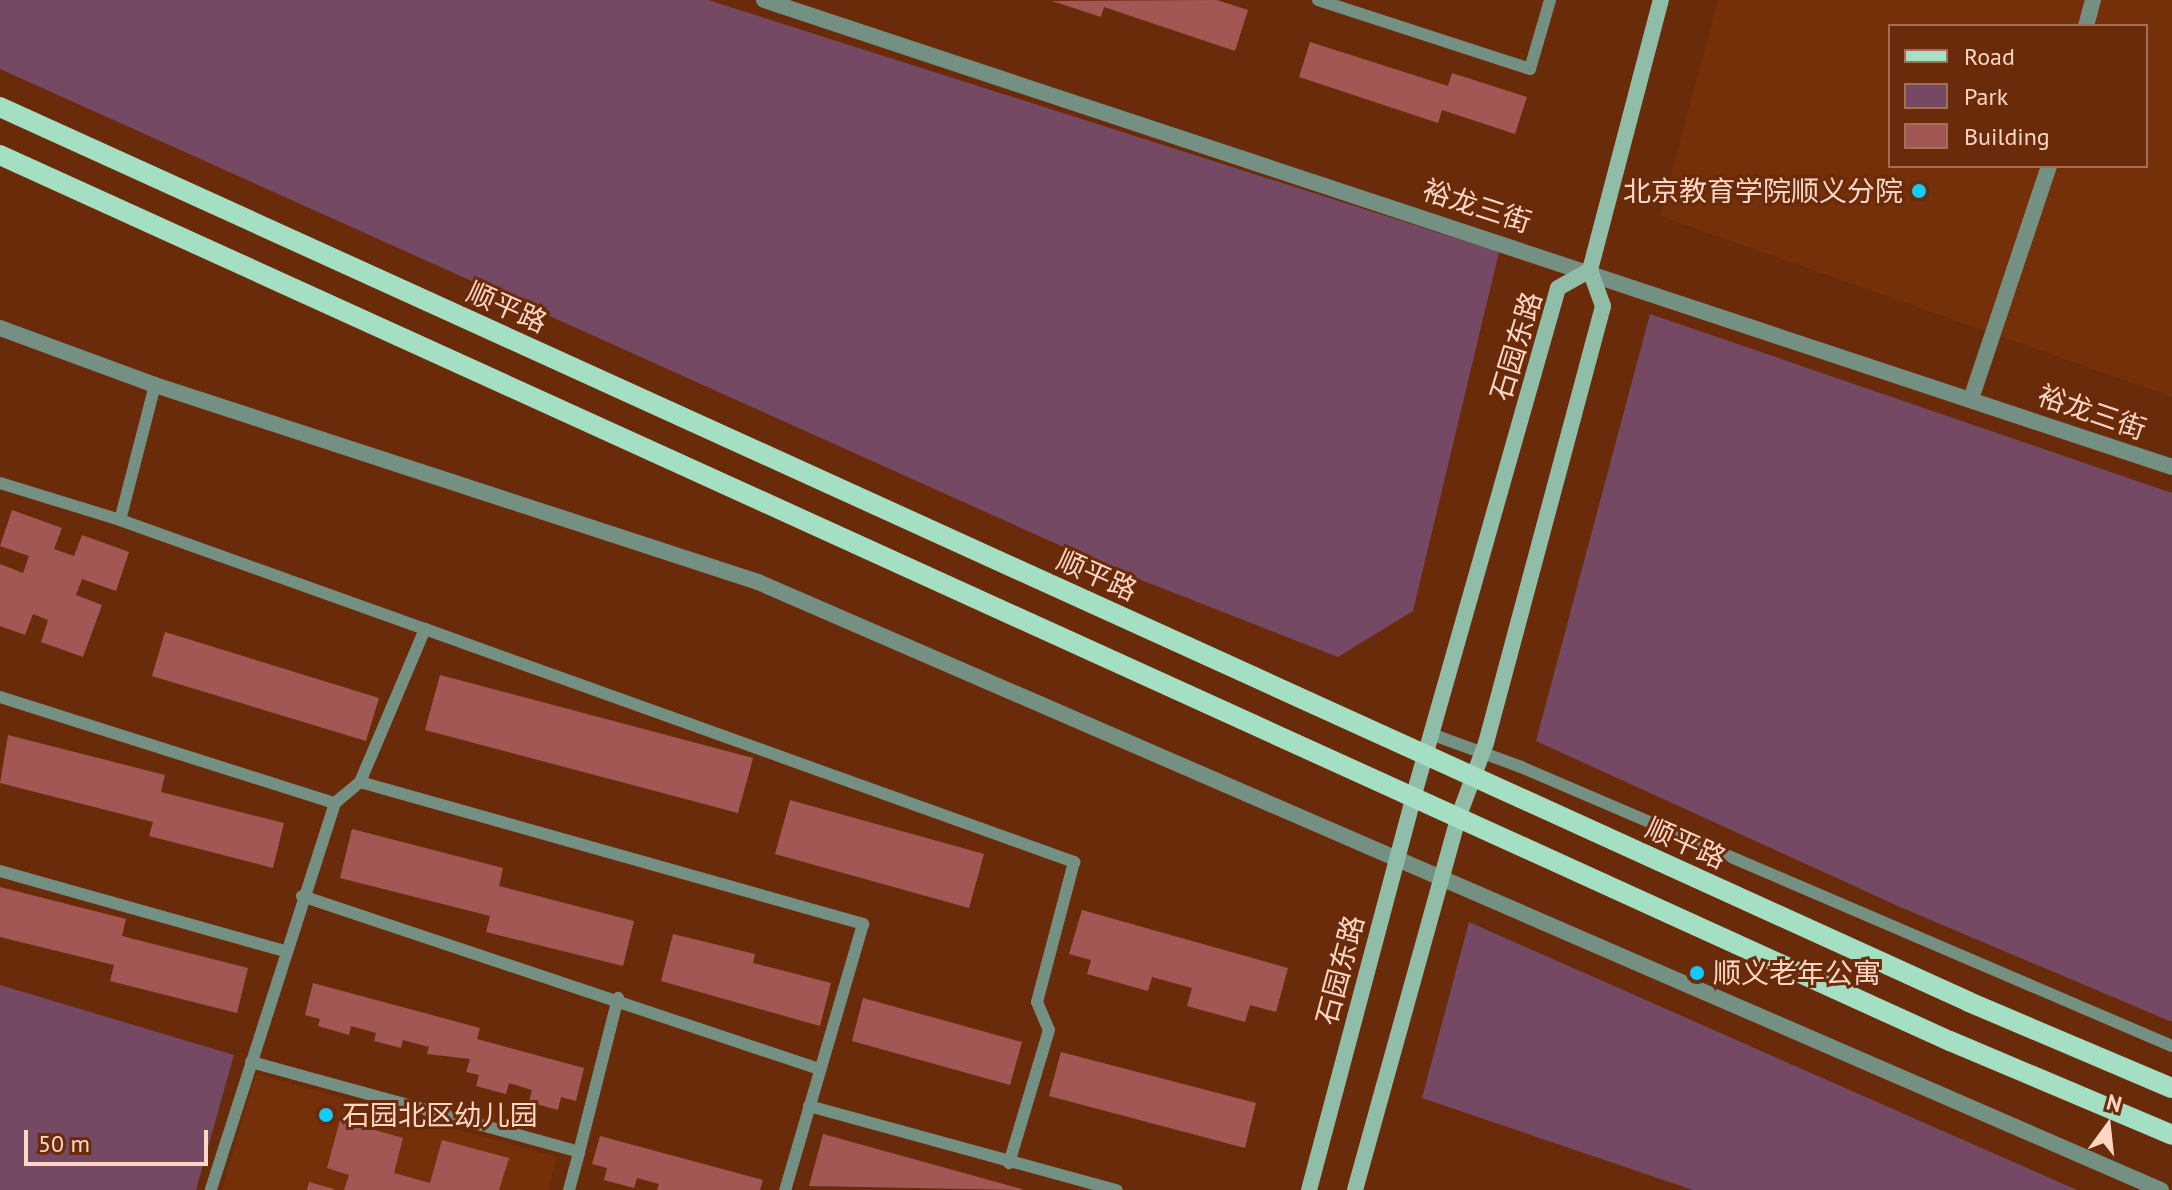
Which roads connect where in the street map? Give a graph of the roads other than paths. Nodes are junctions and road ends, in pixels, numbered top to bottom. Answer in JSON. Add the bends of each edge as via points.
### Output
{"nodes":[{"id":1,"x":764,"y":0,"type":"edge"},
{"id":2,"x":1318,"y":0,"type":"edge"},
{"id":3,"x":1550,"y":0,"type":"edge"},
{"id":4,"x":1661,"y":0,"type":"edge"},
{"id":5,"x":2093,"y":0,"type":"edge"},
{"id":6,"x":2087,"y":24,"type":"edge"},
{"id":7,"x":0,"y":107,"type":"edge"},
{"id":8,"x":0,"y":155,"type":"edge"},
{"id":9,"x":2048,"y":168,"type":"edge"},
{"id":10,"x":1590,"y":270,"type":"junction"},
{"id":11,"x":0,"y":328,"type":"edge"},
{"id":12,"x":155,"y":385,"type":"junction"},
{"id":13,"x":1971,"y":399,"type":"junction"},
{"id":14,"x":2172,"y":467,"type":"edge"},
{"id":15,"x":0,"y":483,"type":"edge"},
{"id":16,"x":120,"y":520,"type":"junction"},
{"id":17,"x":425,"y":629,"type":"junction"},
{"id":18,"x":0,"y":697,"type":"edge"},
{"id":19,"x":1431,"y":734,"type":"junction"},
{"id":20,"x":1482,"y":753,"type":"junction"},
{"id":21,"x":1425,"y":755,"type":"junction"},
{"id":22,"x":1473,"y":777,"type":"junction"},
{"id":23,"x":360,"y":782,"type":"junction"},
{"id":24,"x":1413,"y":798,"type":"junction"},
{"id":25,"x":335,"y":803,"type":"junction"},
{"id":26,"x":1458,"y":818,"type":"junction"},
{"id":27,"x":1397,"y":860,"type":"junction"},
{"id":28,"x":0,"y":871,"type":"edge"},
{"id":29,"x":1441,"y":878,"type":"junction"},
{"id":30,"x":302,"y":896,"type":"junction"},
{"id":31,"x":284,"y":951,"type":"junction"},
{"id":32,"x":618,"y":998,"type":"junction"},
{"id":33,"x":2172,"y":1046,"type":"edge"},
{"id":34,"x":251,"y":1062,"type":"junction"},
{"id":35,"x":819,"y":1069,"type":"junction"},
{"id":36,"x":2172,"y":1088,"type":"edge"},
{"id":37,"x":809,"y":1106,"type":"junction"},
{"id":38,"x":2172,"y":1135,"type":"edge"},
{"id":39,"x":579,"y":1152,"type":"junction"},
{"id":40,"x":1009,"y":1163,"type":"junction"},
{"id":41,"x":1082,"y":1186,"type":"edge"},
{"id":42,"x":211,"y":1190,"type":"edge"},
{"id":43,"x":569,"y":1190,"type":"edge"},
{"id":44,"x":785,"y":1190,"type":"edge"},
{"id":45,"x":1117,"y":1190,"type":"edge"},
{"id":46,"x":1309,"y":1190,"type":"edge"},
{"id":47,"x":1355,"y":1190,"type":"edge"},
{"id":48,"x":2161,"y":1190,"type":"edge"}],
"edges":[{"from":1,"to":10,"type":"street","name":"裕龙三街"},
{"from":2,"to":3,"type":"lane","via":[[1530,69]]},
{"from":4,"to":10,"type":"main road"},
{"from":5,"to":6,"type":"street"},
{"from":7,"to":21,"type":"main road","name":"顺平路"},
{"from":8,"to":24,"type":"main road"},
{"from":9,"to":13,"type":"street"},
{"from":10,"to":13,"type":"street","name":"裕龙三街"},
{"from":10,"to":19,"type":"main road","name":"石园东路","via":[[1558,288]]},
{"from":10,"to":20,"type":"main road","via":[[1603,306]]},
{"from":11,"to":12,"type":"street"},
{"from":12,"to":16,"type":"lane"},
{"from":12,"to":27,"type":"street","via":[[758,582]]},
{"from":13,"to":14,"type":"street","name":"裕龙三街"},
{"from":15,"to":16,"type":"lane"},
{"from":16,"to":17,"type":"lane"},
{"from":17,"to":23,"type":"lane"},
{"from":17,"to":40,"type":"lane","via":[[1074,862],[1037,1002],[1049,1030]]},
{"from":18,"to":25,"type":"lane"},
{"from":19,"to":20,"type":"lane"},
{"from":19,"to":21,"type":"main road","name":"石园东路"},
{"from":20,"to":22,"type":"main road"},
{"from":20,"to":33,"type":"lane"},
{"from":21,"to":22,"type":"main road","name":"顺平路"},
{"from":21,"to":24,"type":"main road","name":"石园东路"},
{"from":22,"to":26,"type":"main road"},
{"from":22,"to":36,"type":"main road","name":"顺平路","via":[[1955,996]]},
{"from":23,"to":25,"type":"lane"},
{"from":23,"to":35,"type":"lane","via":[[863,924]]},
{"from":24,"to":26,"type":"main road"},
{"from":24,"to":27,"type":"main road","name":"石园东路"},
{"from":25,"to":30,"type":"lane"},
{"from":26,"to":29,"type":"main road"},
{"from":26,"to":38,"type":"main road","via":[[1950,1041]]},
{"from":27,"to":29,"type":"street"},
{"from":27,"to":46,"type":"main road","name":"石园东路"},
{"from":28,"to":31,"type":"lane"},
{"from":29,"to":47,"type":"main road"},
{"from":29,"to":48,"type":"street"},
{"from":30,"to":31,"type":"lane"},
{"from":30,"to":32,"type":"lane"},
{"from":31,"to":34,"type":"lane"},
{"from":32,"to":35,"type":"lane"},
{"from":32,"to":39,"type":"lane"},
{"from":34,"to":39,"type":"lane"},
{"from":34,"to":42,"type":"lane"},
{"from":35,"to":37,"type":"lane"},
{"from":37,"to":40,"type":"lane"},
{"from":37,"to":44,"type":"lane"},
{"from":39,"to":43,"type":"lane"},
{"from":40,"to":41,"type":"lane"},
{"from":41,"to":45,"type":"lane"}]}
